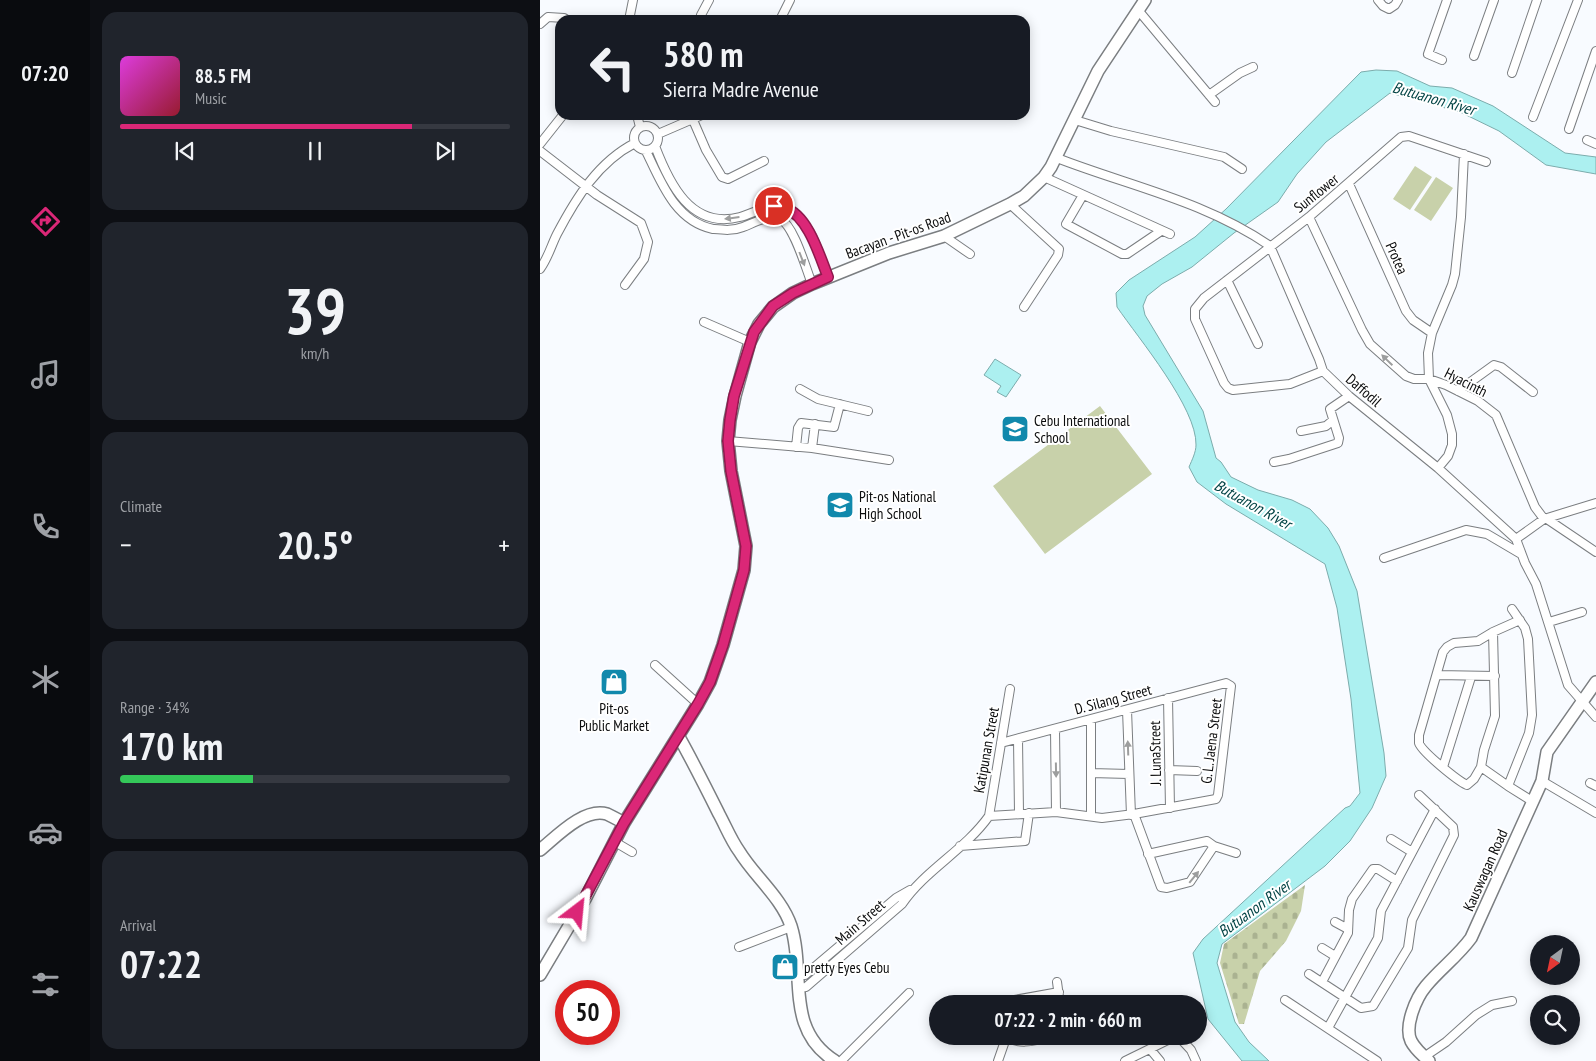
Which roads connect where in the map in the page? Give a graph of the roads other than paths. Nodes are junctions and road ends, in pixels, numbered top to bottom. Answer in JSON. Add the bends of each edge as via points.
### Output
{"nodes":[{"id":1,"x":633,"y":0,"type":"edge"},
{"id":2,"x":709,"y":0,"type":"edge"},
{"id":3,"x":790,"y":0,"type":"edge"},
{"id":4,"x":1146,"y":0,"type":"edge"},
{"id":5,"x":1378,"y":0,"type":"edge"},
{"id":6,"x":1398,"y":0,"type":"edge"},
{"id":7,"x":1447,"y":0,"type":"edge"},
{"id":8,"x":1494,"y":0,"type":"edge"},
{"id":9,"x":1537,"y":0,"type":"edge"},
{"id":10,"x":1578,"y":0,"type":"edge"},
{"id":11,"x":1138,"y":10,"type":"junction"},
{"id":12,"x":630,"y":15,"type":"edge"},
{"id":13,"x":700,"y":15,"type":"edge"},
{"id":14,"x":782,"y":15,"type":"edge"},
{"id":15,"x":555,"y":17,"type":"edge"},
{"id":16,"x":540,"y":24,"type":"edge"},
{"id":17,"x":1596,"y":51,"type":"edge"},
{"id":18,"x":1474,"y":56,"type":"dead end"},
{"id":19,"x":1442,"y":60,"type":"dead end"},
{"id":20,"x":1253,"y":67,"type":"dead end"},
{"id":21,"x":1512,"y":73,"type":"dead end"},
{"id":22,"x":1209,"y":95,"type":"junction"},
{"id":23,"x":1215,"y":102,"type":"dead end"},
{"id":24,"x":1533,"y":117,"type":"dead end"},
{"id":25,"x":559,"y":120,"type":"edge"},
{"id":26,"x":638,"y":120,"type":"edge"},
{"id":27,"x":693,"y":120,"type":"joint"},
{"id":28,"x":1075,"y":120,"type":"junction"},
{"id":29,"x":640,"y":127,"type":"junction"},
{"id":30,"x":1569,"y":128,"type":"dead end"},
{"id":31,"x":658,"y":134,"type":"junction"},
{"id":32,"x":1587,"y":140,"type":"dead end"},
{"id":33,"x":635,"y":143,"type":"junction"},
{"id":34,"x":540,"y":144,"type":"edge"},
{"id":35,"x":1596,"y":144,"type":"edge"},
{"id":36,"x":656,"y":146,"type":"junction"},
{"id":37,"x":540,"y":151,"type":"edge"},
{"id":38,"x":646,"y":151,"type":"junction"},
{"id":39,"x":1464,"y":154,"type":"junction"},
{"id":40,"x":1057,"y":158,"type":"junction"},
{"id":41,"x":764,"y":160,"type":"dead end"},
{"id":42,"x":1486,"y":162,"type":"dead end"},
{"id":43,"x":1242,"y":169,"type":"dead end"},
{"id":44,"x":1044,"y":177,"type":"junction"},
{"id":45,"x":1349,"y":184,"type":"junction"},
{"id":46,"x":586,"y":186,"type":"junction"},
{"id":47,"x":676,"y":190,"type":"junction"},
{"id":48,"x":1083,"y":195,"type":"junction"},
{"id":49,"x":668,"y":196,"type":"junction"},
{"id":50,"x":1010,"y":204,"type":"junction"},
{"id":51,"x":1309,"y":217,"type":"junction"},
{"id":52,"x":806,"y":226,"type":"junction"},
{"id":53,"x":1161,"y":231,"type":"junction"},
{"id":54,"x":793,"y":234,"type":"junction"},
{"id":55,"x":1170,"y":234,"type":"dead end"},
{"id":56,"x":944,"y":236,"type":"junction"},
{"id":57,"x":1270,"y":246,"type":"junction"},
{"id":58,"x":970,"y":254,"type":"dead end"},
{"id":59,"x":540,"y":269,"type":"edge"},
{"id":60,"x":828,"y":277,"type":"junction"},
{"id":61,"x":1227,"y":280,"type":"junction"},
{"id":62,"x":812,"y":284,"type":"junction"},
{"id":63,"x":625,"y":285,"type":"dead end"},
{"id":64,"x":1024,"y":307,"type":"dead end"},
{"id":65,"x":704,"y":322,"type":"dead end"},
{"id":66,"x":1432,"y":333,"type":"junction"},
{"id":67,"x":750,"y":342,"type":"junction"},
{"id":68,"x":1258,"y":344,"type":"dead end"},
{"id":69,"x":1323,"y":370,"type":"junction"},
{"id":70,"x":1429,"y":379,"type":"junction"},
{"id":71,"x":800,"y":390,"type":"dead end"},
{"id":72,"x":1458,"y":391,"type":"junction"},
{"id":73,"x":1533,"y":392,"type":"dead end"},
{"id":74,"x":1348,"y":396,"type":"junction"},
{"id":75,"x":840,"y":404,"type":"junction"},
{"id":76,"x":868,"y":411,"type":"dead end"},
{"id":77,"x":1332,"y":421,"type":"junction"},
{"id":78,"x":815,"y":424,"type":"junction"},
{"id":79,"x":1301,"y":432,"type":"dead end"},
{"id":80,"x":728,"y":441,"type":"junction"},
{"id":81,"x":796,"y":447,"type":"junction"},
{"id":82,"x":812,"y":448,"type":"junction"},
{"id":83,"x":889,"y":460,"type":"dead end"},
{"id":84,"x":1274,"y":462,"type":"dead end"},
{"id":85,"x":1438,"y":468,"type":"junction"},
{"id":86,"x":1596,"y":503,"type":"edge"},
{"id":87,"x":1546,"y":519,"type":"junction"},
{"id":88,"x":1516,"y":539,"type":"junction"},
{"id":89,"x":1596,"y":552,"type":"edge"},
{"id":90,"x":1521,"y":554,"type":"junction"},
{"id":91,"x":1384,"y":558,"type":"dead end"},
{"id":92,"x":1512,"y":609,"type":"dead end"},
{"id":93,"x":1582,"y":612,"type":"dead end"},
{"id":94,"x":1520,"y":620,"type":"junction"},
{"id":95,"x":1549,"y":622,"type":"junction"},
{"id":96,"x":1493,"y":632,"type":"junction"},
{"id":97,"x":655,"y":665,"type":"dead end"},
{"id":98,"x":1437,"y":675,"type":"junction"},
{"id":99,"x":1495,"y":676,"type":"junction"},
{"id":100,"x":1471,"y":677,"type":"junction"},
{"id":101,"x":1596,"y":682,"type":"edge"},
{"id":102,"x":1231,"y":686,"type":"joint"},
{"id":103,"x":1010,"y":689,"type":"dead end"},
{"id":104,"x":1168,"y":698,"type":"junction"},
{"id":105,"x":1581,"y":702,"type":"junction"},
{"id":106,"x":698,"y":704,"type":"junction"},
{"id":107,"x":1127,"y":710,"type":"junction"},
{"id":108,"x":1596,"y":717,"type":"edge"},
{"id":109,"x":1091,"y":719,"type":"junction"},
{"id":110,"x":1055,"y":729,"type":"junction"},
{"id":111,"x":679,"y":737,"type":"junction"},
{"id":112,"x":1018,"y":739,"type":"junction"},
{"id":113,"x":1001,"y":744,"type":"junction"},
{"id":114,"x":1443,"y":766,"type":"junction"},
{"id":115,"x":1481,"y":767,"type":"junction"},
{"id":116,"x":1170,"y":770,"type":"junction"},
{"id":117,"x":1197,"y":770,"type":"dead end"},
{"id":118,"x":1091,"y":773,"type":"junction"},
{"id":119,"x":1129,"y":774,"type":"junction"},
{"id":120,"x":1542,"y":781,"type":"junction"},
{"id":121,"x":1508,"y":786,"type":"junction"},
{"id":122,"x":1419,"y":795,"type":"dead end"},
{"id":123,"x":1532,"y":801,"type":"junction"},
{"id":124,"x":1170,"y":808,"type":"junction"},
{"id":125,"x":1435,"y":808,"type":"junction"},
{"id":126,"x":1056,"y":812,"type":"junction"},
{"id":127,"x":1019,"y":813,"type":"junction"},
{"id":128,"x":1029,"y":813,"type":"junction"},
{"id":129,"x":1596,"y":813,"type":"edge"},
{"id":130,"x":1132,"y":815,"type":"junction"},
{"id":131,"x":989,"y":816,"type":"junction"},
{"id":132,"x":1091,"y":816,"type":"junction"},
{"id":133,"x":624,"y":823,"type":"junction"},
{"id":134,"x":1391,"y":839,"type":"dead end"},
{"id":135,"x":615,"y":842,"type":"junction"},
{"id":136,"x":960,"y":846,"type":"junction"},
{"id":137,"x":1214,"y":846,"type":"junction"},
{"id":138,"x":540,"y":850,"type":"edge"},
{"id":139,"x":632,"y":852,"type":"dead end"},
{"id":140,"x":1412,"y":852,"type":"junction"},
{"id":141,"x":1236,"y":853,"type":"dead end"},
{"id":142,"x":1148,"y":854,"type":"junction"},
{"id":143,"x":1397,"y":881,"type":"junction"},
{"id":144,"x":912,"y":889,"type":"junction"},
{"id":145,"x":1335,"y":922,"type":"dead end"},
{"id":146,"x":791,"y":927,"type":"junction"},
{"id":147,"x":1348,"y":929,"type":"junction"},
{"id":148,"x":739,"y":947,"type":"dead end"},
{"id":149,"x":1322,"y":948,"type":"dead end"},
{"id":150,"x":1335,"y":956,"type":"junction"},
{"id":151,"x":1309,"y":974,"type":"dead end"},
{"id":152,"x":540,"y":975,"type":"edge"},
{"id":153,"x":799,"y":975,"type":"junction"},
{"id":154,"x":1057,"y":982,"type":"dead end"},
{"id":155,"x":1322,"y":982,"type":"junction"},
{"id":156,"x":799,"y":988,"type":"junction"},
{"id":157,"x":909,"y":992,"type":"dead end"},
{"id":158,"x":1059,"y":992,"type":"junction"},
{"id":159,"x":1042,"y":995,"type":"edge"},
{"id":160,"x":1059,"y":995,"type":"edge"},
{"id":161,"x":1346,"y":997,"type":"junction"},
{"id":162,"x":1285,"y":1000,"type":"dead end"},
{"id":163,"x":1512,"y":1001,"type":"dead end"},
{"id":164,"x":1328,"y":1028,"type":"junction"},
{"id":165,"x":1002,"y":1045,"type":"edge"},
{"id":166,"x":1158,"y":1045,"type":"edge"},
{"id":167,"x":1186,"y":1045,"type":"edge"},
{"id":168,"x":1150,"y":1049,"type":"junction"},
{"id":169,"x":1364,"y":1058,"type":"edge"},
{"id":170,"x":1427,"y":1059,"type":"edge"},
{"id":171,"x":833,"y":1060,"type":"edge"},
{"id":172,"x":998,"y":1061,"type":"edge"},
{"id":173,"x":1127,"y":1061,"type":"edge"},
{"id":174,"x":1160,"y":1061,"type":"edge"},
{"id":175,"x":1196,"y":1061,"type":"edge"},
{"id":176,"x":1377,"y":1061,"type":"edge"}],
"edges":[{"from":1,"to":12,"type":"street"},
{"from":2,"to":13,"type":"street"},
{"from":3,"to":14,"type":"street"},
{"from":4,"to":11,"type":"main road","name":"Bacayan - Pit-os Road"},
{"from":5,"to":6,"type":"street","via":[[1389,8]]},
{"from":7,"to":19,"type":"street","via":[[1428,54]]},
{"from":8,"to":18,"type":"street"},
{"from":9,"to":21,"type":"street"},
{"from":10,"to":24,"type":"street"},
{"from":11,"to":22,"type":"street"},
{"from":11,"to":28,"type":"main road","name":"Bacayan - Pit-os Road","via":[[1098,71]]},
{"from":15,"to":16,"type":"street","via":[[548,17]]},
{"from":17,"to":30,"type":"street"},
{"from":20,"to":22,"type":"street","via":[[1240,72]]},
{"from":22,"to":23,"type":"street"},
{"from":25,"to":34,"type":"street"},
{"from":26,"to":29,"type":"street"},
{"from":27,"to":31,"type":"street"},
{"from":27,"to":41,"type":"street","via":[[722,177],[728,179]]},
{"from":28,"to":40,"type":"main road","name":"Bacayan - Pit-os Road"},
{"from":28,"to":43,"type":"street","via":[[1224,157]]},
{"from":29,"to":31,"type":"street","via":[[653,128]]},
{"from":29,"to":33,"type":"street","via":[[634,134]]},
{"from":31,"to":36,"type":"street"},
{"from":32,"to":35,"type":"street"},
{"from":33,"to":38,"type":"street"},
{"from":33,"to":46,"type":"street","via":[[616,154]]},
{"from":36,"to":38,"type":"street"},
{"from":36,"to":47,"type":"street","via":[[664,170]]},
{"from":37,"to":46,"type":"street"},
{"from":38,"to":49,"type":"street"},
{"from":39,"to":42,"type":"street","name":"Sunflower"},
{"from":39,"to":45,"type":"street","name":"Sunflower","via":[[1410,136],[1401,137]]},
{"from":39,"to":66,"type":"street","via":[[1455,274]]},
{"from":40,"to":44,"type":"main road","name":"Bacayan - Pit-os Road"},
{"from":40,"to":57,"type":"street","via":[[1216,215]]},
{"from":44,"to":48,"type":"street"},
{"from":44,"to":50,"type":"main road","name":"Bacayan - Pit-os Road"},
{"from":45,"to":51,"type":"street","name":"Sunflower"},
{"from":45,"to":66,"type":"street","name":"Protea","via":[[1406,312]]},
{"from":46,"to":59,"type":"street"},
{"from":46,"to":63,"type":"street","via":[[641,223],[648,242],[644,259]]},
{"from":47,"to":49,"type":"street"},
{"from":52,"to":47,"type":"street","one_way":true,"via":[[786,208],[774,206],[739,217],[715,219],[691,207]]},
{"from":48,"to":53,"type":"street"},
{"from":48,"to":53,"type":"street","via":[[1066,224],[1122,254],[1127,254]]},
{"from":49,"to":54,"type":"street","via":[[684,215],[707,227],[738,229],[770,218],[780,219]]},
{"from":50,"to":56,"type":"main road","name":"Bacayan - Pit-os Road"},
{"from":50,"to":64,"type":"street","via":[[1059,249]]},
{"from":51,"to":57,"type":"street","name":"Sunflower"},
{"from":70,"to":51,"type":"street","name":"Hyacinth","one_way":true,"via":[[1406,376],[1370,344]]},
{"from":52,"to":54,"type":"street"},
{"from":52,"to":60,"type":"street"},
{"from":53,"to":55,"type":"street"},
{"from":54,"to":62,"type":"street","one_way":true},
{"from":56,"to":58,"type":"street"},
{"from":56,"to":60,"type":"main road","name":"Bacayan - Pit-os Road"},
{"from":57,"to":61,"type":"street","name":"Sunflower"},
{"from":57,"to":69,"type":"street","name":"Daffodil"},
{"from":60,"to":62,"type":"main road","name":"Bacayan - Pit-os Road"},
{"from":61,"to":68,"type":"street"},
{"from":61,"to":69,"type":"street","name":"Sunflower","via":[[1204,298],[1195,309],[1195,319],[1228,388],[1290,384]]},
{"from":62,"to":67,"type":"main road","name":"Bacayan - Pit-os Road","via":[[773,306]]},
{"from":65,"to":67,"type":"street"},
{"from":66,"to":70,"type":"street","via":[[1428,354]]},
{"from":67,"to":80,"type":"main road","name":"Bacayan - Pit-os Road","via":[[734,396]]},
{"from":69,"to":74,"type":"street","name":"Daffodil"},
{"from":70,"to":72,"type":"street","name":"Hyacinth"},
{"from":70,"to":85,"type":"street","via":[[1447,415],[1452,434],[1448,456]]},
{"from":71,"to":75,"type":"street","via":[[818,399]]},
{"from":72,"to":73,"type":"street","via":[[1494,365]]},
{"from":72,"to":87,"type":"street","name":"Hyacinth","via":[[1496,415],[1535,507]]},
{"from":74,"to":77,"type":"street","via":[[1330,409]]},
{"from":74,"to":85,"type":"street","name":"Daffodil"},
{"from":75,"to":76,"type":"street"},
{"from":75,"to":78,"type":"street","via":[[834,427]]},
{"from":77,"to":79,"type":"street","via":[[1326,426]]},
{"from":77,"to":84,"type":"street","via":[[1338,442]]},
{"from":78,"to":81,"type":"street","via":[[801,423]]},
{"from":78,"to":82,"type":"street"},
{"from":80,"to":81,"type":"street"},
{"from":80,"to":106,"type":"main road","name":"Bacayan - Pit-os Road","via":[[746,546],[744,570],[723,645]]},
{"from":81,"to":82,"type":"street"},
{"from":82,"to":83,"type":"street"},
{"from":85,"to":88,"type":"street","name":"Daffodil"},
{"from":86,"to":87,"type":"street"},
{"from":87,"to":88,"type":"street"},
{"from":87,"to":89,"type":"street","name":"Hyacinth"},
{"from":88,"to":90,"type":"street","name":"Daffodil"},
{"from":90,"to":91,"type":"street","via":[[1487,534],[1466,530]]},
{"from":90,"to":95,"type":"street","name":"Daffodil"},
{"from":92,"to":94,"type":"street"},
{"from":93,"to":95,"type":"street"},
{"from":94,"to":96,"type":"street"},
{"from":94,"to":121,"type":"street","via":[[1528,639],[1532,715],[1529,733]]},
{"from":95,"to":105,"type":"street","name":"Daffodil","via":[[1568,686]]},
{"from":96,"to":98,"type":"street","via":[[1478,641],[1447,646]]},
{"from":96,"to":99,"type":"street"},
{"from":97,"to":106,"type":"street"},
{"from":98,"to":100,"type":"street"},
{"from":98,"to":114,"type":"street","via":[[1419,735],[1420,744],[1427,754]]},
{"from":99,"to":100,"type":"street"},
{"from":99,"to":115,"type":"street","via":[[1495,716]]},
{"from":100,"to":114,"type":"street"},
{"from":101,"to":105,"type":"main road","name":"Kauswagan Road"},
{"from":102,"to":104,"type":"street","name":"D. Silang Street","via":[[1226,683]]},
{"from":102,"to":124,"type":"street","name":"G. L. Jaena Street","via":[[1217,798]]},
{"from":103,"to":113,"type":"street","name":"Katipunan Street"},
{"from":104,"to":107,"type":"street","name":"D. Silang Street"},
{"from":104,"to":116,"type":"street","name":"J. LunaStreet"},
{"from":105,"to":108,"type":"street","name":"Daffodil"},
{"from":105,"to":120,"type":"main road","name":"Kauswagan Road","via":[[1547,752]]},
{"from":106,"to":111,"type":"main road","name":"Bacayan - Pit-os Road"},
{"from":107,"to":109,"type":"street","name":"D. Silang Street"},
{"from":119,"to":107,"type":"street","one_way":true},
{"from":109,"to":110,"type":"street","name":"D. Silang Street"},
{"from":109,"to":118,"type":"street"},
{"from":110,"to":112,"type":"street","name":"D. Silang Street"},
{"from":110,"to":126,"type":"street","one_way":true},
{"from":111,"to":133,"type":"main road","name":"Bacayan - Pit-os Road"},
{"from":111,"to":146,"type":"main road","via":[[738,850],[787,915]]},
{"from":112,"to":113,"type":"street","name":"D. Silang Street"},
{"from":112,"to":127,"type":"street"},
{"from":113,"to":131,"type":"street","name":"Katipunan Street"},
{"from":114,"to":115,"type":"street","via":[[1459,782],[1467,785]]},
{"from":115,"to":121,"type":"street"},
{"from":116,"to":117,"type":"street"},
{"from":116,"to":124,"type":"street","name":"J. LunaStreet"},
{"from":118,"to":119,"type":"street"},
{"from":118,"to":132,"type":"street"},
{"from":119,"to":130,"type":"street"},
{"from":120,"to":123,"type":"main road","name":"Kauswagan Road"},
{"from":120,"to":129,"type":"street"},
{"from":121,"to":123,"type":"street"},
{"from":122,"to":125,"type":"street"},
{"from":123,"to":170,"type":"main road","name":"Kauswagan Road","via":[[1471,938],[1424,988],[1413,1011],[1410,1036],[1414,1046]]},
{"from":124,"to":130,"type":"street"},
{"from":125,"to":140,"type":"street"},
{"from":125,"to":161,"type":"street","via":[[1453,827],[1454,835],[1412,920],[1408,948],[1373,1006],[1361,1008]]},
{"from":126,"to":128,"type":"street"},
{"from":126,"to":132,"type":"street"},
{"from":127,"to":128,"type":"street"},
{"from":127,"to":131,"type":"street"},
{"from":128,"to":136,"type":"street","via":[[1025,841]]},
{"from":130,"to":132,"type":"street"},
{"from":130,"to":142,"type":"street"},
{"from":131,"to":136,"type":"street","name":"Main Street"},
{"from":133,"to":135,"type":"main road","name":"Bacayan - Pit-os Road"},
{"from":133,"to":138,"type":"main road","via":[[605,814],[586,815]]},
{"from":134,"to":140,"type":"street"},
{"from":135,"to":139,"type":"street"},
{"from":135,"to":152,"type":"main road","name":"Bacayan - Pit-os Road"},
{"from":136,"to":144,"type":"street","name":"Main Street"},
{"from":137,"to":141,"type":"street"},
{"from":137,"to":142,"type":"street","via":[[1207,841]]},
{"from":142,"to":137,"type":"street","one_way":true,"via":[[1161,888],[1167,888],[1190,882]]},
{"from":140,"to":143,"type":"street"},
{"from":143,"to":147,"type":"street","via":[[1373,869],[1352,899]]},
{"from":143,"to":161,"type":"street","via":[[1381,911],[1378,938]]},
{"from":144,"to":153,"type":"street","name":"Main Street","via":[[896,898],[805,975]]},
{"from":144,"to":156,"type":"street","name":"Main Street","via":[[902,904],[806,987]]},
{"from":145,"to":147,"type":"street"},
{"from":146,"to":148,"type":"street"},
{"from":146,"to":153,"type":"main road"},
{"from":147,"to":150,"type":"street"},
{"from":149,"to":150,"type":"street"},
{"from":150,"to":155,"type":"street"},
{"from":151,"to":155,"type":"street"},
{"from":153,"to":156,"type":"main road"},
{"from":154,"to":158,"type":"street"},
{"from":155,"to":161,"type":"street"},
{"from":156,"to":171,"type":"main road","via":[[803,1020],[814,1041]]},
{"from":157,"to":171,"type":"street"},
{"from":158,"to":159,"type":"street"},
{"from":158,"to":160,"type":"street"},
{"from":161,"to":164,"type":"street"},
{"from":162,"to":164,"type":"street"},
{"from":163,"to":170,"type":"street","via":[[1492,1005],[1476,1015]]},
{"from":164,"to":169,"type":"street"},
{"from":165,"to":172,"type":"street"},
{"from":166,"to":168,"type":"street"},
{"from":167,"to":175,"type":"street"},
{"from":168,"to":173,"type":"street"},
{"from":168,"to":174,"type":"street"},
{"from":169,"to":176,"type":"street"}]}
